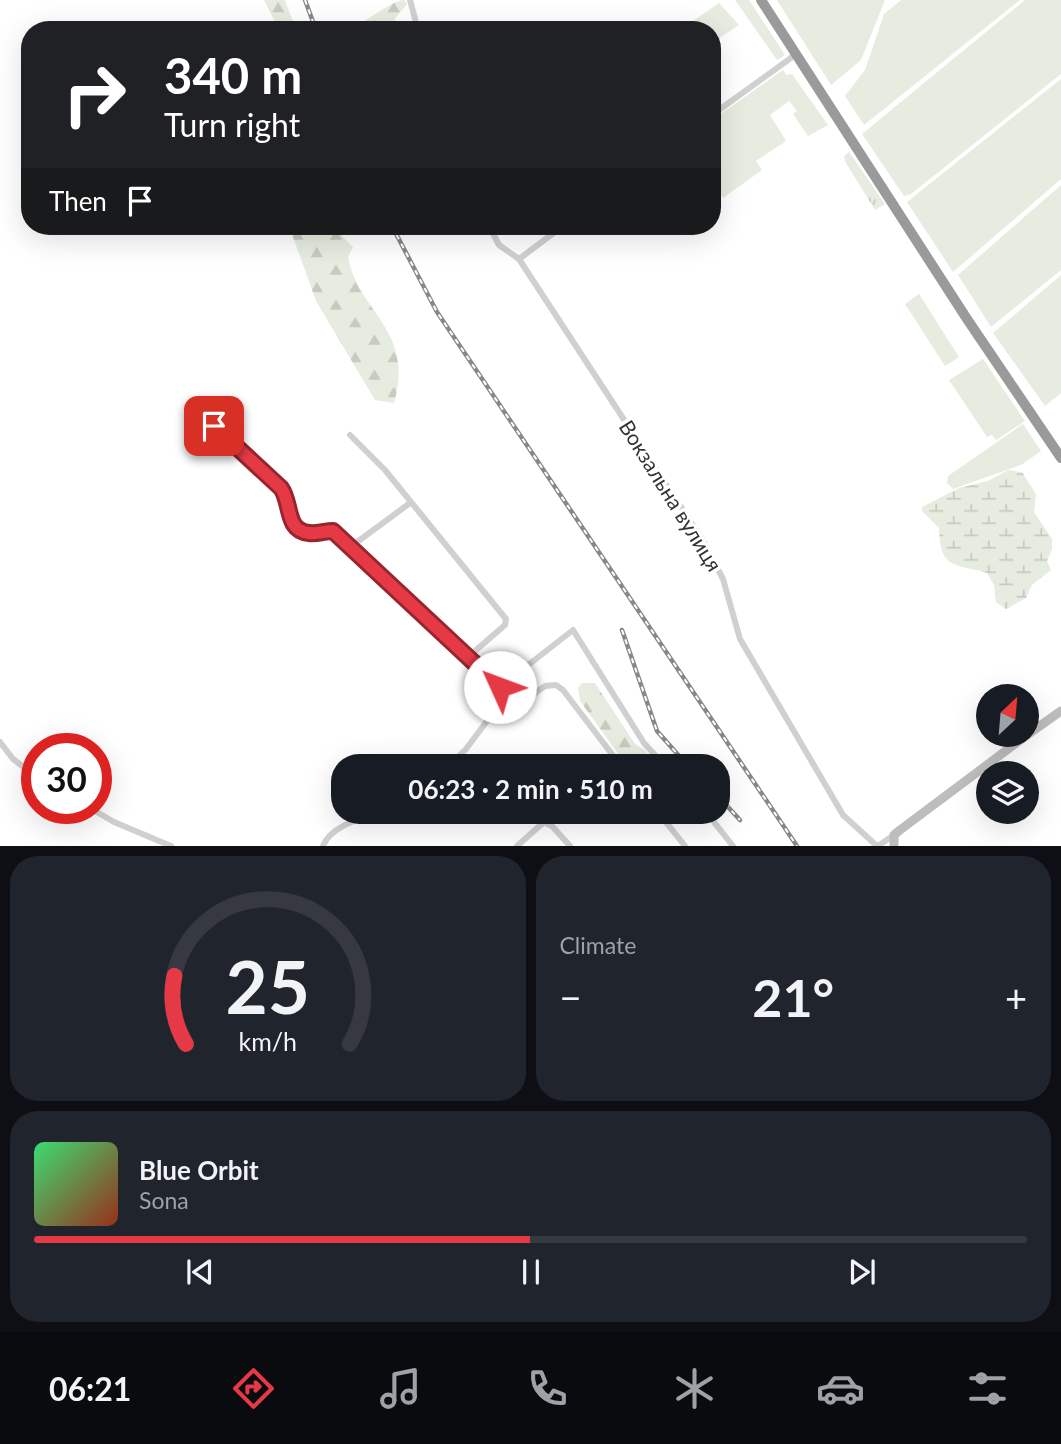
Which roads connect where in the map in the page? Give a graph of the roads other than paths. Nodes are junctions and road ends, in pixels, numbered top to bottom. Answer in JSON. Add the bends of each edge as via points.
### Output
{"nodes":[{"id":1,"x":410,"y":0,"type":"edge"},
{"id":2,"x":761,"y":0,"type":"edge"},
{"id":3,"x":416,"y":21,"type":"edge"},
{"id":4,"x":795,"y":55,"type":"junction"},
{"id":5,"x":721,"y":108,"type":"edge"},
{"id":6,"x":494,"y":235,"type":"edge"},
{"id":7,"x":551,"y":235,"type":"edge"},
{"id":8,"x":519,"y":259,"type":"junction"},
{"id":9,"x":214,"y":426,"type":"dead end"},
{"id":10,"x":350,"y":435,"type":"dead end"},
{"id":11,"x":1061,"y":457,"type":"edge"},
{"id":12,"x":410,"y":503,"type":"junction"},
{"id":13,"x":349,"y":548,"type":"junction"},
{"id":14,"x":468,"y":657,"type":"junction"},
{"id":15,"x":500,"y":687,"type":"junction"},
{"id":16,"x":496,"y":709,"type":"junction"},
{"id":17,"x":1061,"y":711,"type":"edge"},
{"id":18,"x":1040,"y":726,"type":"edge"},
{"id":19,"x":0,"y":742,"type":"edge"},
{"id":20,"x":1012,"y":747,"type":"edge"},
{"id":21,"x":461,"y":754,"type":"edge"},
{"id":22,"x":612,"y":754,"type":"edge"},
{"id":23,"x":654,"y":754,"type":"edge"},
{"id":24,"x":21,"y":766,"type":"edge"},
{"id":25,"x":112,"y":821,"type":"edge"},
{"id":26,"x":349,"y":824,"type":"edge"},
{"id":27,"x":668,"y":824,"type":"edge"},
{"id":28,"x":716,"y":824,"type":"edge"},
{"id":29,"x":894,"y":840,"type":"edge"},
{"id":30,"x":171,"y":845,"type":"edge"},
{"id":31,"x":323,"y":845,"type":"edge"},
{"id":32,"x":517,"y":845,"type":"edge"},
{"id":33,"x":570,"y":845,"type":"edge"},
{"id":34,"x":685,"y":845,"type":"edge"},
{"id":35,"x":733,"y":845,"type":"edge"},
{"id":36,"x":877,"y":845,"type":"edge"}],
"edges":[{"from":1,"to":3,"type":"street"},
{"from":2,"to":4,"type":"highway"},
{"from":4,"to":5,"type":"street"},
{"from":4,"to":11,"type":"highway"},
{"from":6,"to":8,"type":"street","name":"Вокзальна вулиця","via":[[499,245]]},
{"from":7,"to":8,"type":"street"},
{"from":8,"to":36,"type":"street","name":"Вокзальна вулиця","via":[[702,539],[723,579],[740,639],[843,816]]},
{"from":9,"to":13,"type":"street","via":[[281,488],[288,497],[295,527],[307,533],[333,531]]},
{"from":10,"to":12,"type":"street"},
{"from":12,"to":13,"type":"street"},
{"from":12,"to":14,"type":"street","via":[[506,619],[505,625]]},
{"from":13,"to":14,"type":"street"},
{"from":14,"to":15,"type":"street"},
{"from":15,"to":16,"type":"street"},
{"from":15,"to":23,"type":"street","via":[[573,630]]},
{"from":16,"to":21,"type":"street"},
{"from":16,"to":22,"type":"street","via":[[511,710],[545,686],[556,685],[571,697]]},
{"from":17,"to":18,"type":"street"},
{"from":19,"to":24,"type":"street"},
{"from":20,"to":29,"type":"street"},
{"from":25,"to":30,"type":"street"},
{"from":26,"to":31,"type":"street"},
{"from":27,"to":34,"type":"street"},
{"from":28,"to":35,"type":"street"},
{"from":29,"to":36,"type":"street","name":"Вокзальна вулиця"},
{"from":32,"to":33,"type":"street","via":[[544,822]]}]}
